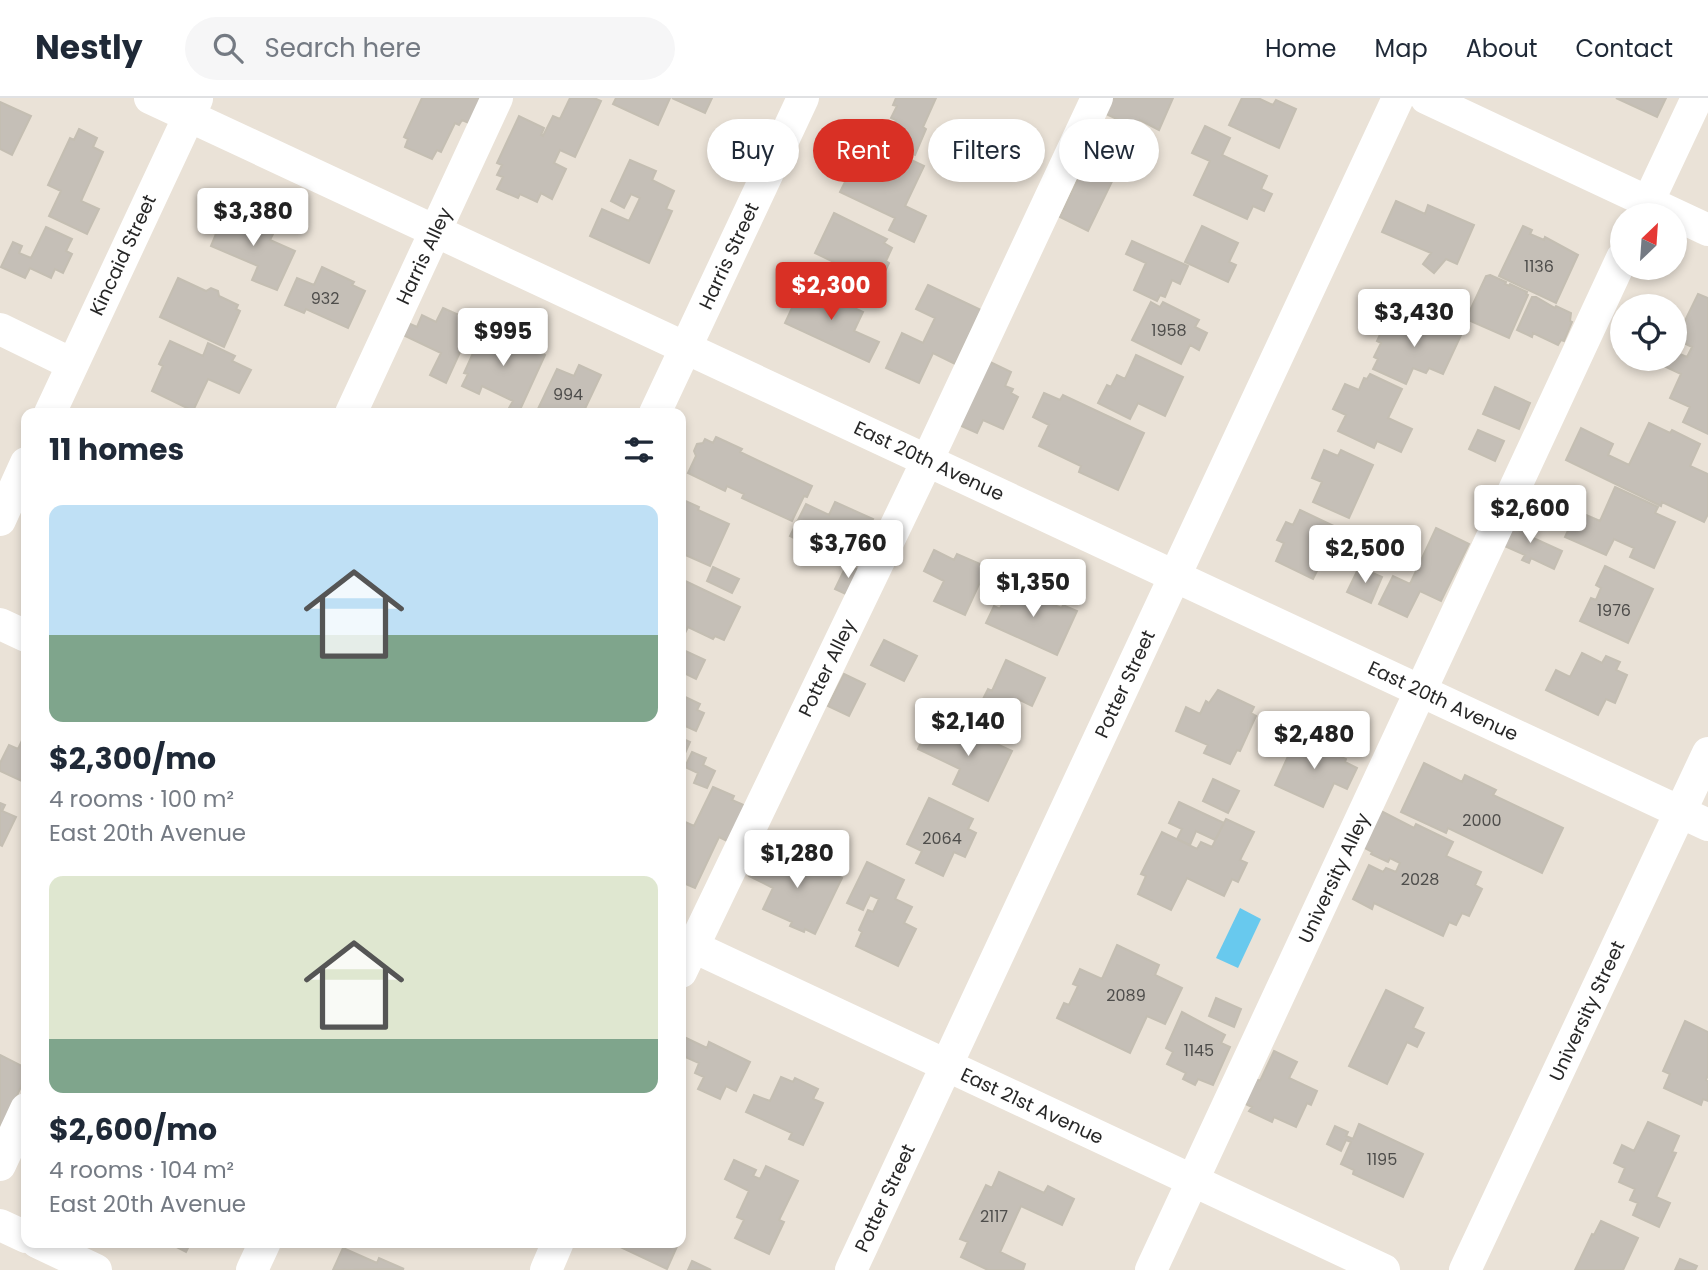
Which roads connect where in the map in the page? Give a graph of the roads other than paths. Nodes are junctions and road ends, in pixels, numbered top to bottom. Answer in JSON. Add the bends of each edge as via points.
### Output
{"nodes":[{"id":1,"x":150,"y":98,"type":"edge"},
{"id":2,"x":497,"y":98,"type":"edge"},
{"id":3,"x":803,"y":98,"type":"edge"},
{"id":4,"x":1097,"y":98,"type":"edge"},
{"id":5,"x":1398,"y":98,"type":"edge"},
{"id":6,"x":1426,"y":98,"type":"edge"},
{"id":7,"x":1697,"y":98,"type":"edge"},
{"id":8,"x":193,"y":107,"type":"edge"},
{"id":9,"x":1633,"y":203,"type":"edge"},
{"id":10,"x":1648,"y":203,"type":"edge"},
{"id":11,"x":1687,"y":223,"type":"edge"},
{"id":12,"x":1708,"y":230,"type":"edge"},
{"id":13,"x":435,"y":231,"type":"junction"},
{"id":14,"x":1612,"y":280,"type":"edge"},
{"id":15,"x":0,"y":329,"type":"edge"},
{"id":16,"x":686,"y":348,"type":"junction"},
{"id":17,"x":72,"y":364,"type":"junction"},
{"id":18,"x":52,"y":408,"type":"edge"},
{"id":19,"x":353,"y":408,"type":"edge"},
{"id":20,"x":657,"y":408,"type":"edge"},
{"id":21,"x":927,"y":461,"type":"junction"},
{"id":22,"x":21,"y":474,"type":"edge"},
{"id":23,"x":0,"y":520,"type":"edge"},
{"id":24,"x":1175,"y":576,"type":"junction"},
{"id":25,"x":0,"y":624,"type":"edge"},
{"id":26,"x":21,"y":634,"type":"edge"},
{"id":27,"x":1421,"y":691,"type":"junction"},
{"id":28,"x":1708,"y":753,"type":"edge"},
{"id":29,"x":1694,"y":819,"type":"edge"},
{"id":30,"x":686,"y":949,"type":"edge"},
{"id":31,"x":686,"y":954,"type":"edge"},
{"id":32,"x":947,"y":1066,"type":"junction"},
{"id":33,"x":21,"y":1120,"type":"edge"},
{"id":34,"x":0,"y":1165,"type":"edge"},
{"id":35,"x":1193,"y":1181,"type":"junction"},
{"id":36,"x":0,"y":1225,"type":"edge"},
{"id":37,"x":21,"y":1235,"type":"edge"},
{"id":38,"x":50,"y":1248,"type":"edge"},
{"id":39,"x":262,"y":1248,"type":"edge"},
{"id":40,"x":555,"y":1248,"type":"edge"},
{"id":41,"x":96,"y":1270,"type":"edge"},
{"id":42,"x":252,"y":1270,"type":"edge"},
{"id":43,"x":546,"y":1270,"type":"edge"},
{"id":44,"x":850,"y":1270,"type":"edge"},
{"id":45,"x":1151,"y":1270,"type":"edge"},
{"id":46,"x":1384,"y":1270,"type":"edge"},
{"id":47,"x":1465,"y":1270,"type":"edge"}],
"edges":[{"from":1,"to":8,"type":"street","name":"East 20th Avenue"},
{"from":2,"to":13,"type":"street","name":"Harris Alley"},
{"from":3,"to":16,"type":"street","name":"Harris Street"},
{"from":4,"to":21,"type":"street","name":"Potter Alley"},
{"from":5,"to":24,"type":"street","name":"Potter Street"},
{"from":6,"to":9,"type":"street"},
{"from":7,"to":10,"type":"street"},
{"from":8,"to":13,"type":"street","name":"East 20th Avenue"},
{"from":8,"to":17,"type":"street","name":"Kincaid Street"},
{"from":11,"to":12,"type":"street"},
{"from":13,"to":16,"type":"street","name":"East 20th Avenue"},
{"from":13,"to":19,"type":"street","name":"Harris Alley"},
{"from":14,"to":27,"type":"street","name":"University Alley"},
{"from":15,"to":17,"type":"street"},
{"from":16,"to":20,"type":"street","name":"Harris Street"},
{"from":16,"to":21,"type":"street","name":"East 20th Avenue"},
{"from":17,"to":18,"type":"street","name":"Kincaid Street"},
{"from":21,"to":24,"type":"street","name":"East 20th Avenue"},
{"from":21,"to":30,"type":"street","name":"Potter Alley"},
{"from":22,"to":23,"type":"street"},
{"from":24,"to":27,"type":"street","name":"East 20th Avenue"},
{"from":24,"to":32,"type":"street","name":"Potter Street"},
{"from":25,"to":26,"type":"street"},
{"from":27,"to":29,"type":"street","name":"East 20th Avenue"},
{"from":27,"to":35,"type":"street","name":"University Alley"},
{"from":28,"to":29,"type":"street","name":"University Street"},
{"from":29,"to":47,"type":"street","name":"University Street"},
{"from":31,"to":32,"type":"street","name":"East 21st Avenue"},
{"from":32,"to":35,"type":"street","name":"East 21st Avenue"},
{"from":32,"to":44,"type":"street","name":"Potter Street"},
{"from":33,"to":34,"type":"street"},
{"from":35,"to":45,"type":"street","name":"University Alley"},
{"from":35,"to":46,"type":"street","name":"East 21st Avenue"},
{"from":36,"to":37,"type":"street"},
{"from":38,"to":41,"type":"street"},
{"from":39,"to":42,"type":"street"},
{"from":40,"to":43,"type":"street"}]}
